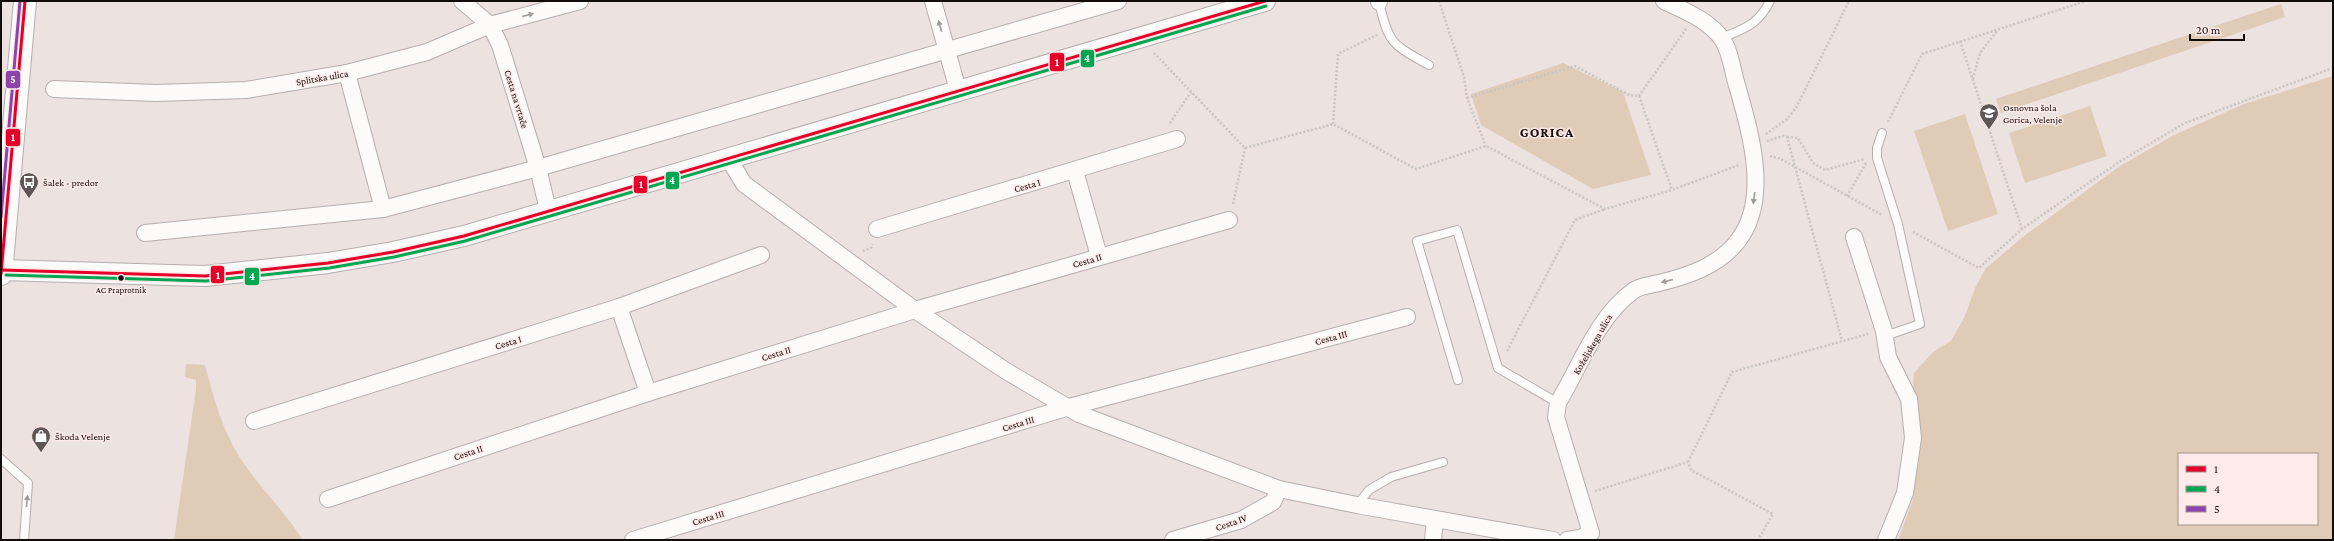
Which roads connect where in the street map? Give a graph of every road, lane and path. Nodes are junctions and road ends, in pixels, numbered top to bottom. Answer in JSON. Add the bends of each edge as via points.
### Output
{"nodes":[{"id":1,"x":25,"y":1,"type":"edge"},
{"id":2,"x":462,"y":1,"type":"edge"},
{"id":3,"x":580,"y":1,"type":"edge"},
{"id":4,"x":933,"y":1,"type":"edge"},
{"id":5,"x":1118,"y":1,"type":"edge"},
{"id":6,"x":1265,"y":1,"type":"edge"},
{"id":7,"x":1379,"y":1,"type":"edge"},
{"id":8,"x":1439,"y":1,"type":"edge"},
{"id":9,"x":1664,"y":1,"type":"edge"},
{"id":10,"x":1770,"y":1,"type":"edge"},
{"id":11,"x":1849,"y":1,"type":"edge"},
{"id":12,"x":2086,"y":1,"type":"edge"},
{"id":13,"x":1695,"y":16,"type":"junction"},
{"id":14,"x":490,"y":25,"type":"junction"},
{"id":15,"x":1998,"y":30,"type":"junction"},
{"id":16,"x":1386,"y":31,"type":"junction"},
{"id":17,"x":1722,"y":38,"type":"junction"},
{"id":18,"x":1960,"y":41,"type":"junction"},
{"id":19,"x":947,"y":50,"type":"junction"},
{"id":20,"x":1150,"y":50,"type":"dead end"},
{"id":21,"x":1429,"y":65,"type":"dead end"},
{"id":22,"x":2333,"y":68,"type":"edge"},
{"id":23,"x":347,"y":73,"type":"junction"},
{"id":24,"x":1973,"y":79,"type":"junction"},
{"id":25,"x":54,"y":89,"type":"dead end"},
{"id":26,"x":958,"y":90,"type":"junction"},
{"id":27,"x":1191,"y":92,"type":"junction"},
{"id":28,"x":1639,"y":96,"type":"junction"},
{"id":29,"x":1467,"y":98,"type":"junction"},
{"id":30,"x":1333,"y":124,"type":"junction"},
{"id":31,"x":1882,"y":133,"type":"joint"},
{"id":32,"x":1787,"y":137,"type":"junction"},
{"id":33,"x":1177,"y":139,"type":"dead end"},
{"id":34,"x":1486,"y":146,"type":"junction"},
{"id":35,"x":1154,"y":147,"type":"junction"},
{"id":36,"x":1245,"y":148,"type":"junction"},
{"id":37,"x":1756,"y":150,"type":"junction"},
{"id":38,"x":729,"y":159,"type":"junction"},
{"id":39,"x":1797,"y":167,"type":"junction"},
{"id":40,"x":538,"y":168,"type":"junction"},
{"id":41,"x":1075,"y":171,"type":"junction"},
{"id":42,"x":1672,"y":190,"type":"junction"},
{"id":43,"x":1847,"y":196,"type":"junction"},
{"id":44,"x":383,"y":209,"type":"junction"},
{"id":45,"x":1605,"y":209,"type":"junction"},
{"id":46,"x":548,"y":210,"type":"junction"},
{"id":47,"x":1229,"y":220,"type":"joint"},
{"id":48,"x":1898,"y":224,"type":"junction"},
{"id":49,"x":877,"y":230,"type":"joint"},
{"id":50,"x":2022,"y":230,"type":"junction"},
{"id":51,"x":145,"y":233,"type":"dead end"},
{"id":52,"x":1854,"y":237,"type":"dead end"},
{"id":53,"x":761,"y":255,"type":"dead end"},
{"id":54,"x":1099,"y":256,"type":"junction"},
{"id":55,"x":845,"y":257,"type":"junction"},
{"id":56,"x":1,"y":270,"type":"edge"},
{"id":57,"x":1,"y":274,"type":"edge"},
{"id":58,"x":619,"y":307,"type":"junction"},
{"id":59,"x":915,"y":310,"type":"junction"},
{"id":60,"x":1407,"y":317,"type":"dead end"},
{"id":61,"x":1884,"y":333,"type":"junction"},
{"id":62,"x":1842,"y":341,"type":"junction"},
{"id":63,"x":1498,"y":368,"type":"junction"},
{"id":64,"x":1458,"y":380,"type":"dead end"},
{"id":65,"x":648,"y":393,"type":"junction"},
{"id":66,"x":1558,"y":403,"type":"junction"},
{"id":67,"x":1069,"y":408,"type":"junction"},
{"id":68,"x":254,"y":421,"type":"dead end"},
{"id":69,"x":1,"y":459,"type":"edge"},
{"id":70,"x":1443,"y":462,"type":"dead end"},
{"id":71,"x":1688,"y":462,"type":"junction"},
{"id":72,"x":1279,"y":489,"type":"junction"},
{"id":73,"x":1581,"y":495,"type":"junction"},
{"id":74,"x":328,"y":499,"type":"dead end"},
{"id":75,"x":1357,"y":505,"type":"junction"},
{"id":76,"x":1435,"y":520,"type":"junction"},
{"id":77,"x":1596,"y":537,"type":"edge"},
{"id":78,"x":24,"y":540,"type":"edge"},
{"id":79,"x":633,"y":540,"type":"edge"},
{"id":80,"x":1173,"y":540,"type":"edge"},
{"id":81,"x":1433,"y":540,"type":"edge"},
{"id":82,"x":1553,"y":540,"type":"edge"},
{"id":83,"x":1567,"y":540,"type":"edge"},
{"id":84,"x":1758,"y":540,"type":"edge"},
{"id":85,"x":1886,"y":540,"type":"edge"}],
"edges":[{"from":1,"to":56,"type":"main road"},
{"from":2,"to":14,"type":"street","name":"Cesta na vrtače"},
{"from":14,"to":3,"type":"street","name":"Splitska ulica","one_way":true},
{"from":19,"to":4,"type":"street","one_way":true},
{"from":5,"to":19,"type":"street"},
{"from":6,"to":26,"type":"street"},
{"from":7,"to":16,"type":"lane"},
{"from":8,"to":29,"type":"path","via":[[1464,77]]},
{"from":9,"to":13,"type":"street"},
{"from":10,"to":17,"type":"lane","via":[[1763,15],[1752,26]]},
{"from":11,"to":37,"type":"path","via":[[1796,108],[1787,119],[1764,135]]},
{"from":12,"to":15,"type":"path"},
{"from":13,"to":17,"type":"street"},
{"from":13,"to":28,"type":"path"},
{"from":14,"to":23,"type":"street","name":"Splitska ulica","via":[[428,52]]},
{"from":14,"to":40,"type":"street","name":"Cesta na vrtače","via":[[500,45]]},
{"from":15,"to":18,"type":"path"},
{"from":15,"to":24,"type":"path","via":[[1980,53]]},
{"from":16,"to":21,"type":"lane","via":[[1396,46]]},
{"from":16,"to":30,"type":"path","via":[[1338,54]]},
{"from":17,"to":37,"type":"street","name":"Koželjskega ulica"},
{"from":18,"to":24,"type":"path"},
{"from":18,"to":31,"type":"path","via":[[1922,54]]},
{"from":19,"to":26,"type":"street"},
{"from":19,"to":40,"type":"street"},
{"from":20,"to":27,"type":"path"},
{"from":22,"to":50,"type":"path","via":[[2185,123],[2119,162]]},
{"from":23,"to":25,"type":"street","name":"Splitska ulica","via":[[246,90],[156,93]]},
{"from":23,"to":44,"type":"street"},
{"from":24,"to":50,"type":"path"},
{"from":26,"to":38,"type":"street"},
{"from":27,"to":35,"type":"path"},
{"from":27,"to":36,"type":"path"},
{"from":28,"to":29,"type":"path","via":[[1629,95],[1575,66]]},
{"from":28,"to":42,"type":"path"},
{"from":29,"to":34,"type":"path"},
{"from":30,"to":34,"type":"path","via":[[1416,170]]},
{"from":30,"to":36,"type":"path"},
{"from":31,"to":48,"type":"lane","via":[[1877,158]]},
{"from":32,"to":37,"type":"path","via":[[1774,138]]},
{"from":32,"to":39,"type":"path"},
{"from":32,"to":43,"type":"path","via":[[1798,138],[1813,163],[1825,170],[1867,160]]},
{"from":33,"to":35,"type":"street","name":"Cesta I"},
{"from":34,"to":45,"type":"path"},
{"from":35,"to":41,"type":"street","name":"Cesta I"},
{"from":36,"to":47,"type":"path"},
{"from":37,"to":39,"type":"path"},
{"from":37,"to":42,"type":"path"},
{"from":37,"to":66,"type":"street","name":"Koželjskega ulica","one_way":true,"via":[[1755,191],[1751,216],[1738,241],[1725,255],[1703,269],[1678,279],[1634,289],[1608,313]]},
{"from":38,"to":46,"type":"street"},
{"from":38,"to":55,"type":"street","via":[[744,184]]},
{"from":39,"to":43,"type":"path"},
{"from":39,"to":62,"type":"path"},
{"from":40,"to":44,"type":"street"},
{"from":40,"to":46,"type":"street","name":"Cesta na vrtače"},
{"from":41,"to":49,"type":"street","name":"Cesta I"},
{"from":41,"to":54,"type":"street"},
{"from":42,"to":45,"type":"path"},
{"from":43,"to":48,"type":"path"},
{"from":44,"to":51,"type":"street"},
{"from":45,"to":63,"type":"path","via":[[1575,220]]},
{"from":46,"to":56,"type":"street","via":[[464,236],[328,263],[206,276]]},
{"from":47,"to":54,"type":"street","name":"Cesta II"},
{"from":48,"to":50,"type":"path","via":[[1979,268]]},
{"from":48,"to":61,"type":"lane","via":[[1920,324]]},
{"from":49,"to":55,"type":"path","via":[[871,248]]},
{"from":52,"to":61,"type":"street"},
{"from":53,"to":58,"type":"street","name":"Cesta I"},
{"from":54,"to":59,"type":"street","name":"Cesta II"},
{"from":55,"to":59,"type":"street"},
{"from":56,"to":57,"type":"main road"},
{"from":58,"to":65,"type":"street"},
{"from":58,"to":68,"type":"street","name":"Cesta I"},
{"from":59,"to":65,"type":"street","name":"Cesta II"},
{"from":59,"to":67,"type":"street","via":[[1006,371]]},
{"from":60,"to":67,"type":"street","name":"Cesta III"},
{"from":61,"to":62,"type":"path"},
{"from":61,"to":85,"type":"street","via":[[1888,357],[1909,399],[1913,438],[1905,493]]},
{"from":62,"to":71,"type":"path","via":[[1732,372]]},
{"from":63,"to":64,"type":"lane","via":[[1457,230],[1417,241]]},
{"from":63,"to":66,"type":"lane"},
{"from":65,"to":74,"type":"street","name":"Cesta II"},
{"from":66,"to":73,"type":"street","name":"Koželjskega ulica","via":[[1556,417]]},
{"from":67,"to":72,"type":"street"},
{"from":67,"to":79,"type":"street","name":"Cesta III"},
{"from":78,"to":69,"type":"lane","one_way":true,"via":[[28,483]]},
{"from":70,"to":75,"type":"lane","via":[[1391,478],[1369,490]]},
{"from":71,"to":73,"type":"path"},
{"from":71,"to":84,"type":"path","via":[[1691,470],[1772,514]]},
{"from":72,"to":75,"type":"street"},
{"from":72,"to":80,"type":"street","name":"Cesta IV","via":[[1273,502],[1241,520]]},
{"from":73,"to":77,"type":"street","name":"Koželjskega ulica"},
{"from":75,"to":76,"type":"street"},
{"from":76,"to":81,"type":"street"},
{"from":76,"to":82,"type":"street"},
{"from":77,"to":83,"type":"street"}]}
